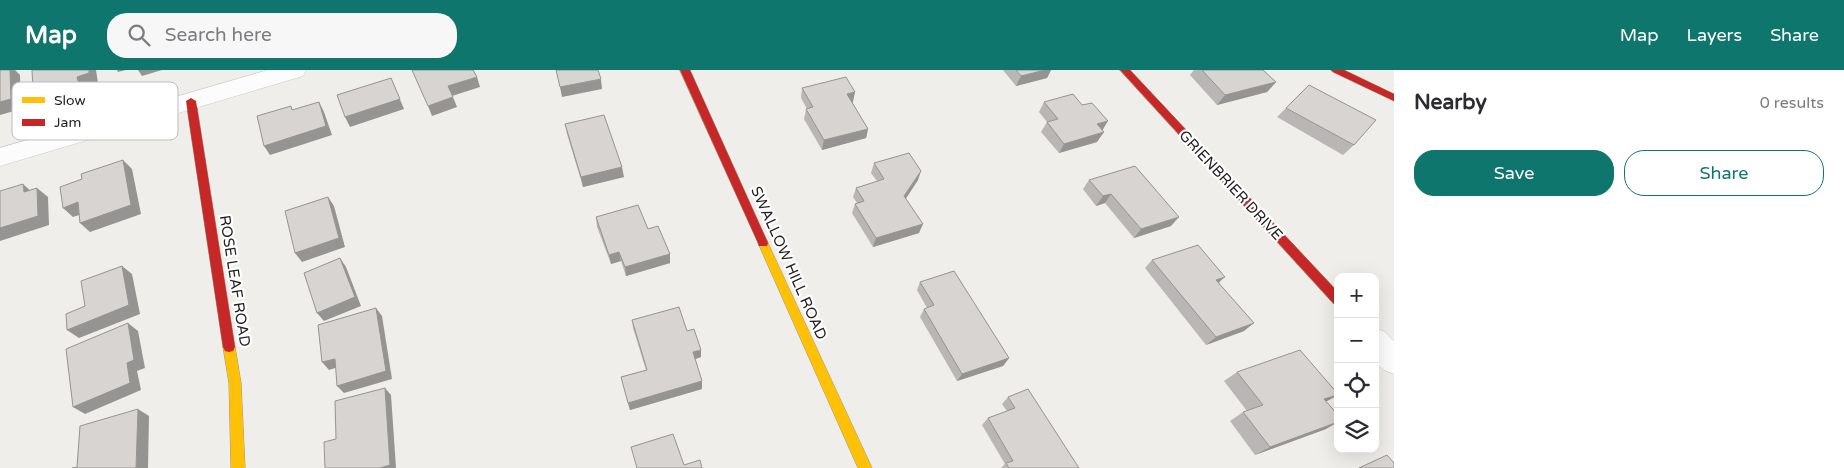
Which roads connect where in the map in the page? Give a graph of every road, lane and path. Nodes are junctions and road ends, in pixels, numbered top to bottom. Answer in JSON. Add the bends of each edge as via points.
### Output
{"nodes":[{"id":1,"x":295,"y":70,"type":"edge"},
{"id":2,"x":685,"y":70,"type":"edge"},
{"id":3,"x":1125,"y":70,"type":"edge"},
{"id":4,"x":1336,"y":70,"type":"edge"},
{"id":5,"x":1394,"y":98,"type":"edge"},
{"id":6,"x":191,"y":101,"type":"junction"},
{"id":7,"x":178,"y":105,"type":"edge"},
{"id":8,"x":58,"y":140,"type":"edge"},
{"id":9,"x":0,"y":157,"type":"edge"},
{"id":10,"x":1334,"y":296,"type":"edge"},
{"id":11,"x":1379,"y":345,"type":"edge"},
{"id":12,"x":1394,"y":361,"type":"edge"},
{"id":13,"x":238,"y":468,"type":"edge"},
{"id":14,"x":866,"y":468,"type":"edge"}],
"edges":[{"from":1,"to":6,"type":"street"},
{"from":2,"to":14,"type":"street","name":"SWALLOW HILL ROAD"},
{"from":3,"to":10,"type":"street","name":"GRIENBRIER DRIVE"},
{"from":4,"to":5,"type":"street"},
{"from":6,"to":7,"type":"street"},
{"from":6,"to":13,"type":"street","name":"ROSE LEAF ROAD","via":[[236,383]]},
{"from":8,"to":9,"type":"street"},
{"from":11,"to":12,"type":"street"}]}
